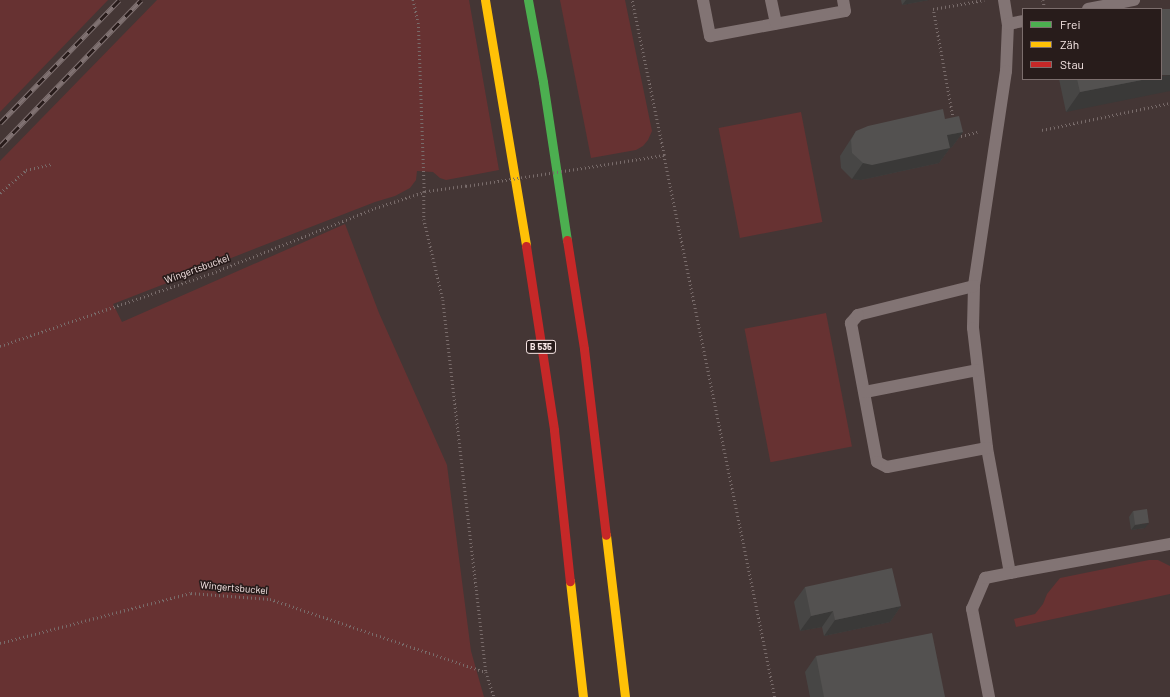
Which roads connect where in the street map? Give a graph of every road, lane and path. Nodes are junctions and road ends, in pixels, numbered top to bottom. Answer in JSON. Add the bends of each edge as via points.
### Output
{"nodes":[{"id":1,"x":413,"y":0,"type":"edge"},
{"id":2,"x":485,"y":0,"type":"edge"},
{"id":3,"x":528,"y":0,"type":"edge"},
{"id":4,"x":632,"y":0,"type":"edge"},
{"id":5,"x":703,"y":0,"type":"edge"},
{"id":6,"x":771,"y":0,"type":"edge"},
{"id":7,"x":843,"y":0,"type":"edge"},
{"id":8,"x":984,"y":0,"type":"edge"},
{"id":9,"x":1004,"y":0,"type":"edge"},
{"id":10,"x":1134,"y":0,"type":"edge"},
{"id":11,"x":1093,"y":8,"type":"edge"},
{"id":12,"x":1022,"y":21,"type":"edge"},
{"id":13,"x":776,"y":23,"type":"junction"},
{"id":14,"x":1008,"y":24,"type":"junction"},
{"id":15,"x":1170,"y":103,"type":"edge"},
{"id":16,"x":954,"y":122,"type":"edge"},
{"id":17,"x":997,"y":128,"type":"junction"},
{"id":18,"x":955,"y":130,"type":"edge"},
{"id":19,"x":1042,"y":130,"type":"dead end"},
{"id":20,"x":957,"y":137,"type":"junction"},
{"id":21,"x":950,"y":139,"type":"edge"},
{"id":22,"x":664,"y":155,"type":"junction"},
{"id":23,"x":51,"y":164,"type":"dead end"},
{"id":24,"x":424,"y":192,"type":"junction"},
{"id":25,"x":0,"y":193,"type":"edge"},
{"id":26,"x":974,"y":286,"type":"junction"},
{"id":27,"x":0,"y":346,"type":"edge"},
{"id":28,"x":977,"y":370,"type":"junction"},
{"id":29,"x":864,"y":392,"type":"junction"},
{"id":30,"x":987,"y":448,"type":"junction"},
{"id":31,"x":1170,"y":544,"type":"edge"},
{"id":32,"x":1010,"y":573,"type":"junction"},
{"id":33,"x":0,"y":643,"type":"edge"},
{"id":34,"x":486,"y":672,"type":"junction"},
{"id":35,"x":494,"y":697,"type":"edge"},
{"id":36,"x":583,"y":697,"type":"edge"},
{"id":37,"x":625,"y":697,"type":"edge"},
{"id":38,"x":775,"y":697,"type":"edge"},
{"id":39,"x":989,"y":697,"type":"edge"}],
"edges":[{"from":1,"to":24,"type":"path","via":[[418,24]]},
{"from":2,"to":36,"type":"highway","number":"B 535","via":[[554,430]]},
{"from":3,"to":37,"type":"highway","via":[[584,349]]},
{"from":4,"to":22,"type":"path"},
{"from":5,"to":13,"type":"lane","via":[[710,36]]},
{"from":6,"to":13,"type":"lane"},
{"from":7,"to":13,"type":"lane","via":[[845,11]]},
{"from":8,"to":16,"type":"path","via":[[933,9]]},
{"from":9,"to":14,"type":"lane"},
{"from":10,"to":11,"type":"lane"},
{"from":12,"to":14,"type":"lane"},
{"from":14,"to":17,"type":"lane","via":[[1006,71]]},
{"from":15,"to":19,"type":"path"},
{"from":17,"to":20,"type":"path"},
{"from":17,"to":26,"type":"lane"},
{"from":18,"to":20,"type":"path"},
{"from":20,"to":21,"type":"path"},
{"from":22,"to":24,"type":"path","name":"Wingertsbuckel","bridge":true},
{"from":22,"to":38,"type":"path"},
{"from":23,"to":25,"type":"path","via":[[26,170]]},
{"from":24,"to":27,"type":"path","name":"Wingertsbuckel","via":[[375,208],[212,273]]},
{"from":24,"to":34,"type":"path","via":[[424,219],[443,300]]},
{"from":26,"to":28,"type":"lane","via":[[973,328]]},
{"from":26,"to":29,"type":"lane","via":[[858,315],[851,323]]},
{"from":28,"to":29,"type":"lane"},
{"from":28,"to":30,"type":"lane"},
{"from":29,"to":30,"type":"lane","via":[[877,462],[887,467]]},
{"from":30,"to":32,"type":"lane"},
{"from":31,"to":32,"type":"lane"},
{"from":32,"to":39,"type":"lane","via":[[985,578],[972,609]]},
{"from":33,"to":34,"type":"path","name":"Wingertsbuckel","via":[[191,593],[270,598]]},
{"from":34,"to":35,"type":"path"}]}
